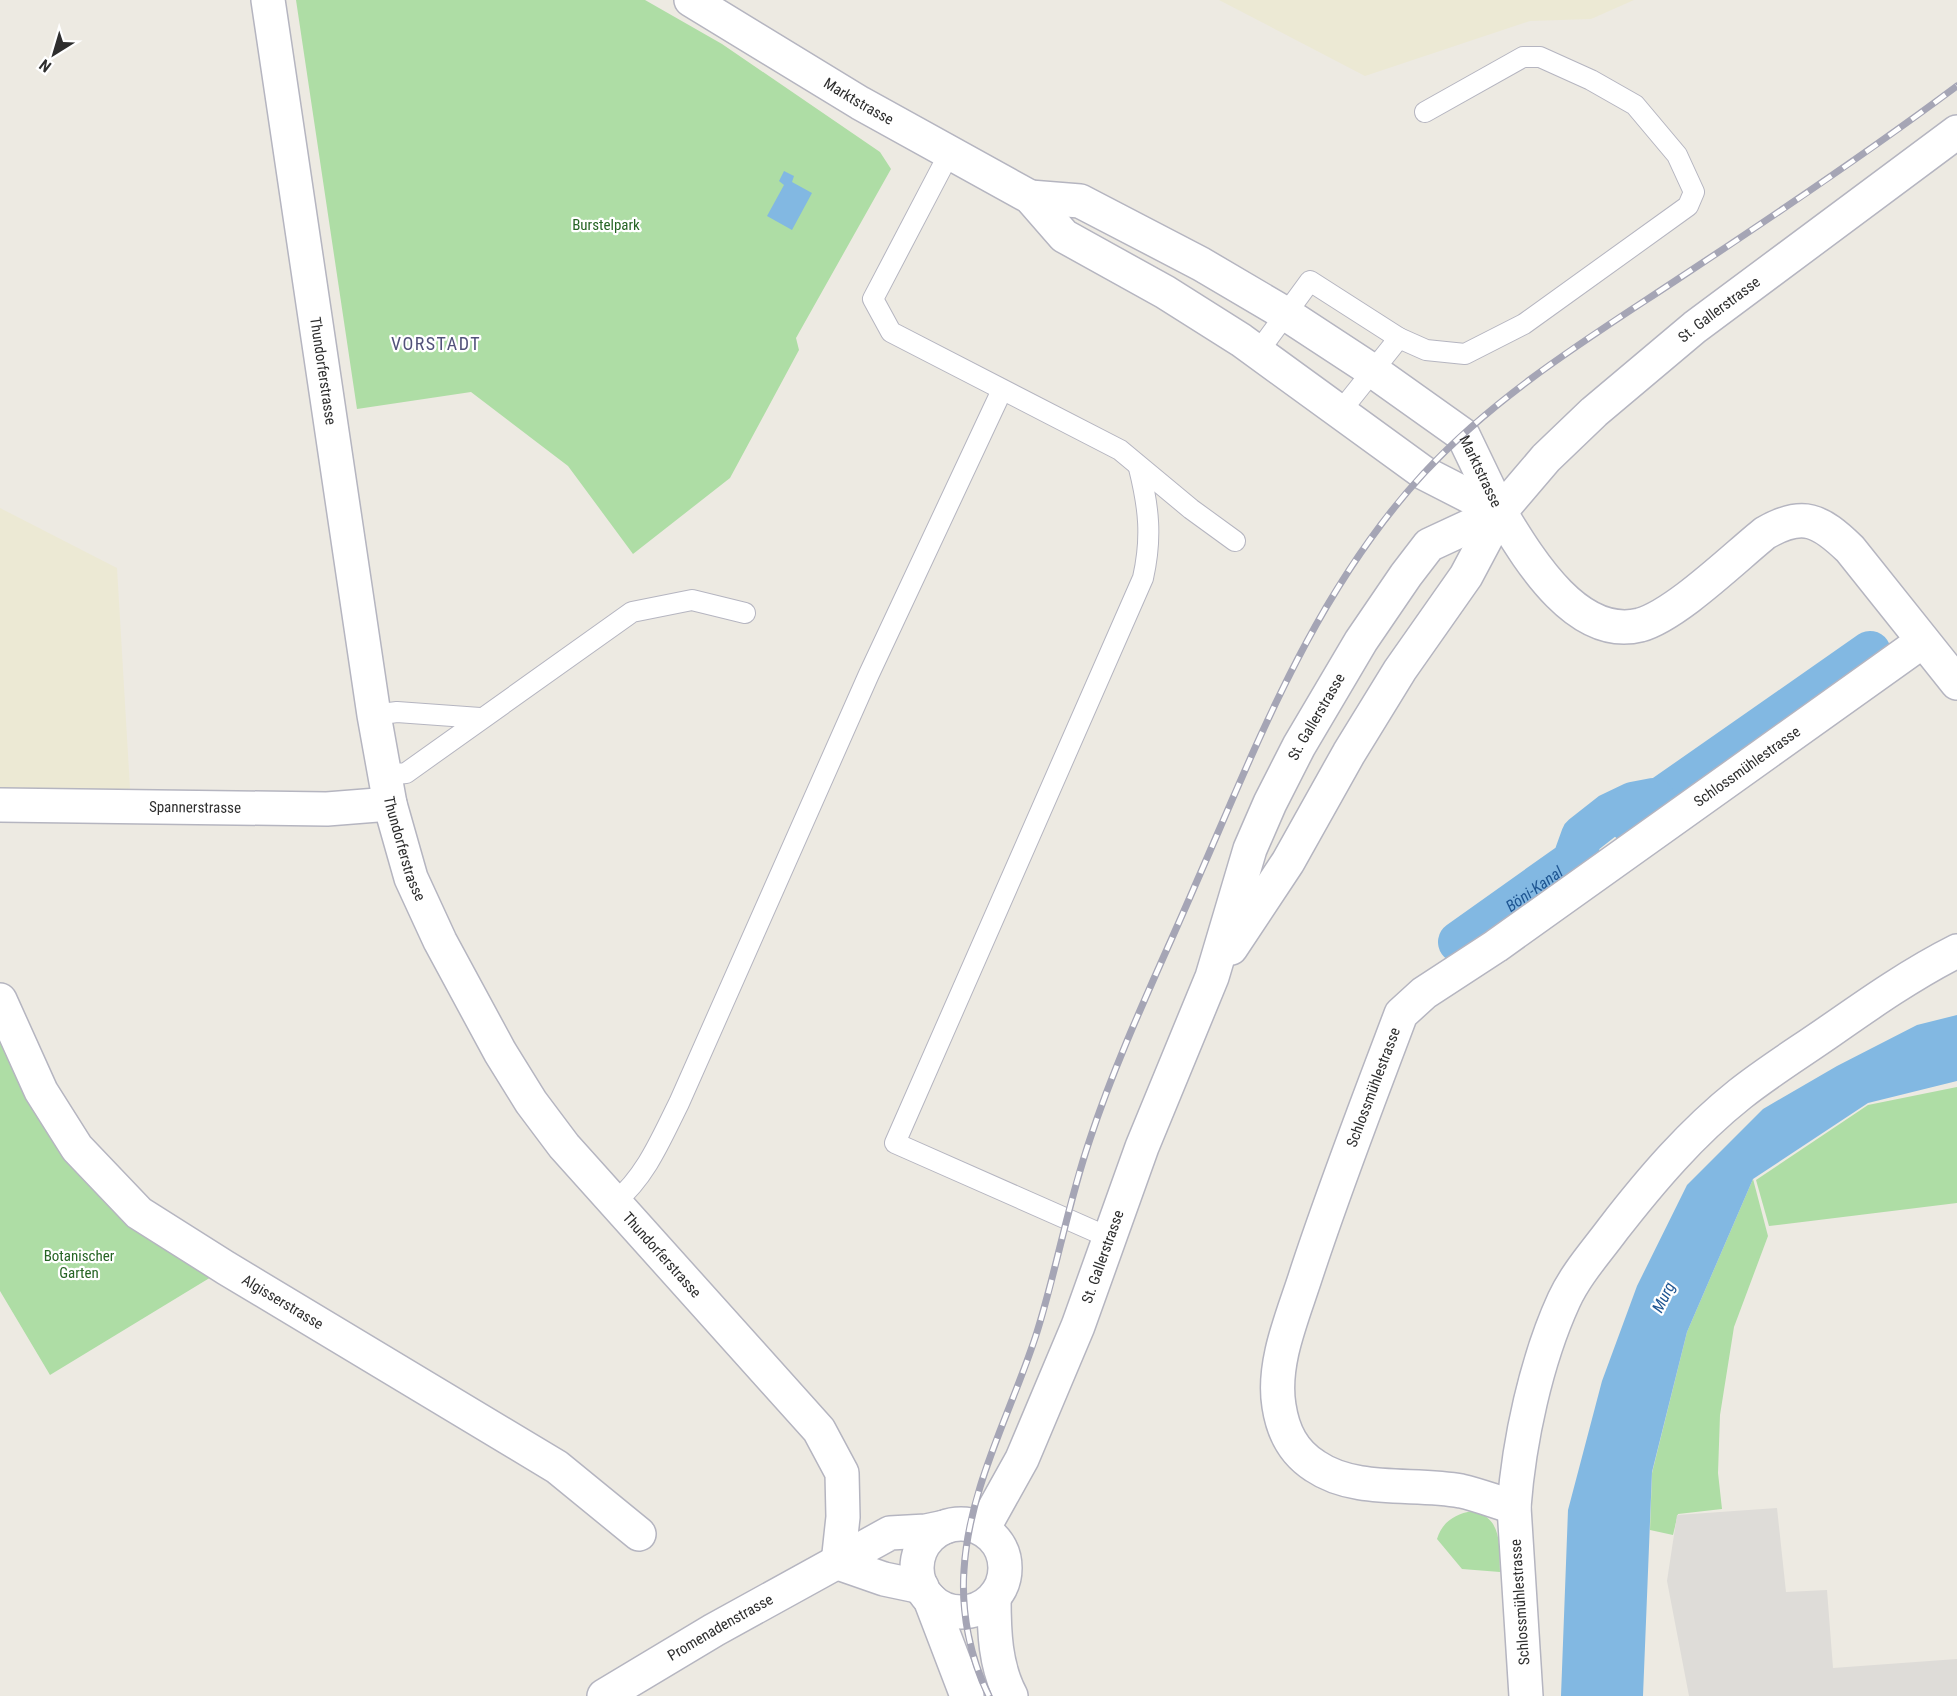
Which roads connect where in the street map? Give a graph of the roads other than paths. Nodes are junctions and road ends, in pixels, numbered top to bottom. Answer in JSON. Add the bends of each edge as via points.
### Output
{"nodes":[{"id":1,"x":268,"y":0,"type":"edge"},
{"id":2,"x":691,"y":0,"type":"edge"},
{"id":3,"x":1425,"y":112,"type":"dead end"},
{"id":4,"x":1957,"y":132,"type":"edge"},
{"id":5,"x":950,"y":152,"type":"junction"},
{"id":6,"x":1030,"y":197,"type":"junction"},
{"id":7,"x":1286,"y":314,"type":"junction"},
{"id":8,"x":1399,"y":338,"type":"junction"},
{"id":9,"x":1258,"y":352,"type":"junction"},
{"id":10,"x":1373,"y":371,"type":"junction"},
{"id":11,"x":1002,"y":390,"type":"junction"},
{"id":12,"x":1341,"y":412,"type":"junction"},
{"id":13,"x":1139,"y":468,"type":"junction"},
{"id":14,"x":1500,"y":512,"type":"junction"},
{"id":15,"x":1235,"y":540,"type":"dead end"},
{"id":16,"x":745,"y":613,"type":"dead end"},
{"id":17,"x":1923,"y":641,"type":"junction"},
{"id":18,"x":1957,"y":683,"type":"edge"},
{"id":19,"x":374,"y":714,"type":"junction"},
{"id":20,"x":480,"y":718,"type":"junction"},
{"id":21,"x":388,"y":790,"type":"junction"},
{"id":22,"x":0,"y":805,"type":"edge"},
{"id":23,"x":1957,"y":951,"type":"edge"},
{"id":24,"x":1212,"y":977,"type":"junction"},
{"id":25,"x":0,"y":1000,"type":"edge"},
{"id":26,"x":615,"y":1202,"type":"junction"},
{"id":27,"x":1110,"y":1238,"type":"junction"},
{"id":28,"x":1514,"y":1507,"type":"junction"},
{"id":29,"x":945,"y":1527,"type":"junction"},
{"id":30,"x":983,"y":1529,"type":"junction"},
{"id":31,"x":639,"y":1534,"type":"dead end"},
{"id":32,"x":838,"y":1563,"type":"junction"},
{"id":33,"x":926,"y":1593,"type":"junction"},
{"id":34,"x":994,"y":1598,"type":"junction"},
{"id":35,"x":604,"y":1696,"type":"edge"},
{"id":36,"x":967,"y":1696,"type":"edge"},
{"id":37,"x":1011,"y":1696,"type":"edge"},
{"id":38,"x":1526,"y":1696,"type":"edge"}],
"edges":[{"from":1,"to":19,"type":"street","name":"Thundorferstrasse"},
{"from":2,"to":5,"type":"street","name":"Marktstrasse","via":[[860,103]]},
{"from":3,"to":8,"type":"lane","via":[[1523,57],[1540,57],[1635,105],[1677,155],[1694,192],[1688,206],[1524,324],[1466,354],[1426,350]]},
{"from":4,"to":14,"type":"street","name":"St. Gallerstrasse","via":[[1763,274],[1644,368],[1546,458]]},
{"from":5,"to":6,"type":"street","name":"Marktstrasse"},
{"from":5,"to":11,"type":"lane","via":[[873,299],[891,332]]},
{"from":6,"to":7,"type":"street","name":"Marktstrasse","via":[[1080,201]]},
{"from":6,"to":9,"type":"street","name":"Marktstrasse","via":[[1064,236],[1165,292]]},
{"from":7,"to":8,"type":"lane","via":[[1310,281]]},
{"from":7,"to":9,"type":"lane"},
{"from":7,"to":10,"type":"street","name":"Marktstrasse"},
{"from":8,"to":10,"type":"lane"},
{"from":9,"to":12,"type":"street","name":"Marktstrasse"},
{"from":10,"to":12,"type":"lane"},
{"from":10,"to":14,"type":"street","name":"Marktstrasse","via":[[1463,435]]},
{"from":11,"to":13,"type":"lane","via":[[1120,450]]},
{"from":11,"to":26,"type":"lane","via":[[869,674],[679,1103],[645,1170]]},
{"from":12,"to":14,"type":"street","name":"Marktstrasse","via":[[1424,473]]},
{"from":13,"to":15,"type":"lane"},
{"from":13,"to":27,"type":"lane","via":[[1147,499],[1150,549],[1143,578],[896,1143]]},
{"from":14,"to":17,"type":"street","via":[[1531,562],[1562,597],[1589,618],[1625,627],[1640,625],[1665,613],[1781,524],[1796,519],[1814,521],[1850,549]]},
{"from":14,"to":24,"type":"street","name":"St. Gallerstrasse","via":[[1466,576],[1400,670],[1348,753],[1288,862]]},
{"from":14,"to":24,"type":"street","name":"St. Gallerstrasse","via":[[1429,545],[1361,641],[1270,803],[1250,849]]},
{"from":16,"to":20,"type":"lane","via":[[692,600],[632,612]]},
{"from":17,"to":18,"type":"street"},
{"from":17,"to":28,"type":"street","name":"Schlossmühlestrasse","via":[[1424,993],[1401,1014],[1328,1207],[1279,1369],[1278,1405],[1286,1436],[1299,1453],[1316,1467],[1338,1477],[1461,1491]]},
{"from":19,"to":20,"type":"lane"},
{"from":19,"to":21,"type":"street","name":"Thundorferstrasse"},
{"from":20,"to":21,"type":"lane"},
{"from":21,"to":22,"type":"street","name":"Spannerstrasse","via":[[327,809]]},
{"from":21,"to":26,"type":"street","name":"Thundorferstrasse","via":[[411,878],[500,1052],[564,1146]]},
{"from":23,"to":28,"type":"street","name":"Schlossmühlestrasse","via":[[1865,1006],[1742,1092],[1686,1142],[1630,1207],[1577,1276],[1556,1321],[1527,1421]]},
{"from":24,"to":27,"type":"street","name":"St. Gallerstrasse","via":[[1142,1147]]},
{"from":25,"to":31,"type":"street","name":"Algisserstrasse","via":[[40,1090],[77,1148],[139,1213],[557,1467]]},
{"from":26,"to":32,"type":"street","name":"Thundorferstrasse","via":[[819,1430],[842,1473]]},
{"from":27,"to":30,"type":"street","name":"St. Gallerstrasse","via":[[1022,1459]]},
{"from":28,"to":38,"type":"street","name":"Schlossmühlestrasse"},
{"from":29,"to":30,"type":"street","via":[[970,1525]]},
{"from":29,"to":32,"type":"street","name":"Promenadenstrasse","via":[[890,1533]]},
{"from":29,"to":33,"type":"street","via":[[925,1543],[918,1557],[918,1572]]},
{"from":30,"to":34,"type":"street","via":[[998,1544],[1005,1563],[1001,1587]]},
{"from":32,"to":33,"type":"street"},
{"from":32,"to":35,"type":"street","name":"Promenadenstrasse","via":[[714,1630]]},
{"from":33,"to":34,"type":"street","via":[[947,1610],[966,1612]]},
{"from":33,"to":36,"type":"street"},
{"from":34,"to":37,"type":"street","via":[[995,1646]]}]}
